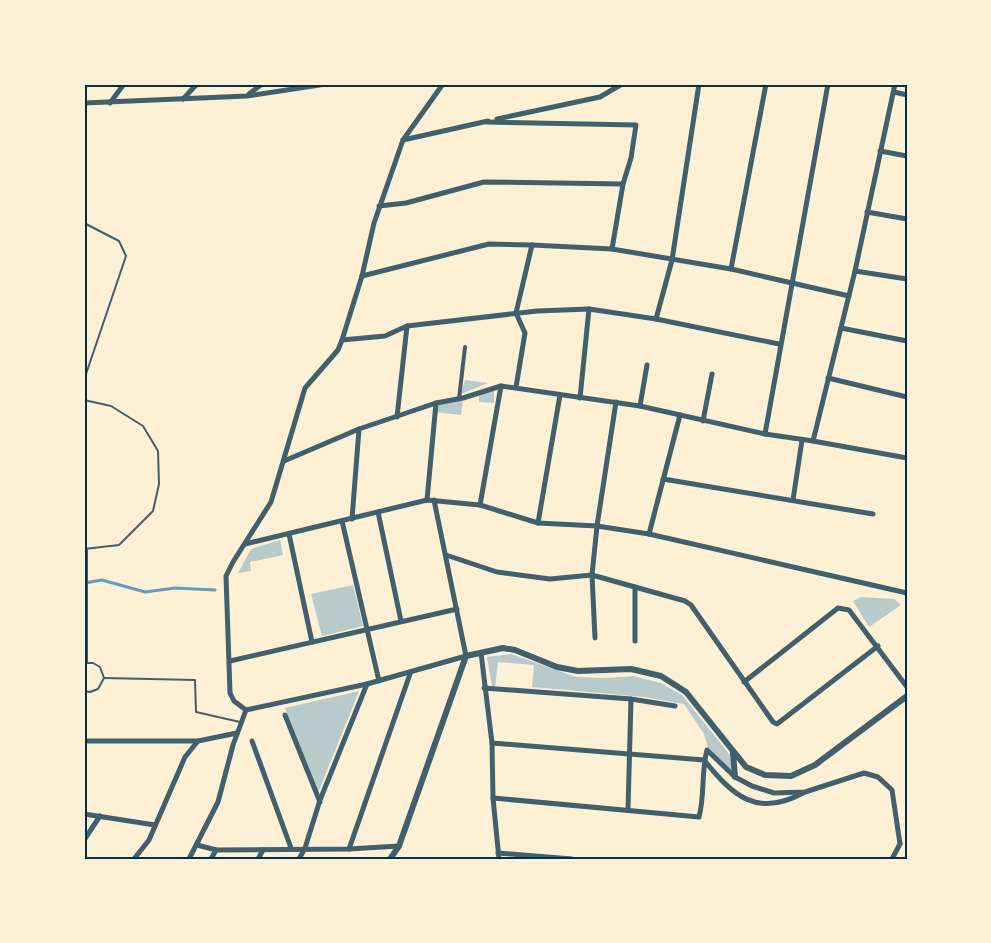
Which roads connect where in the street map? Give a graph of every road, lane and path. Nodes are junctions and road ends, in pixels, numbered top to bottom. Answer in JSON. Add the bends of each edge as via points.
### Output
{"nodes":[{"id":1,"x":124,"y":84,"type":"edge"},
{"id":2,"x":197,"y":84,"type":"edge"},
{"id":3,"x":262,"y":84,"type":"edge"},
{"id":4,"x":326,"y":84,"type":"edge"},
{"id":5,"x":443,"y":84,"type":"edge"},
{"id":6,"x":622,"y":84,"type":"edge"},
{"id":7,"x":699,"y":84,"type":"edge"},
{"id":8,"x":766,"y":84,"type":"edge"},
{"id":9,"x":828,"y":84,"type":"edge"},
{"id":10,"x":895,"y":84,"type":"edge"},
{"id":11,"x":894,"y":92,"type":"junction"},
{"id":12,"x":907,"y":95,"type":"edge"},
{"id":13,"x":247,"y":96,"type":"junction"},
{"id":14,"x":183,"y":99,"type":"junction"},
{"id":15,"x":84,"y":103,"type":"edge"},
{"id":16,"x":110,"y":103,"type":"junction"},
{"id":17,"x":486,"y":122,"type":"junction"},
{"id":18,"x":403,"y":140,"type":"junction"},
{"id":19,"x":880,"y":151,"type":"junction"},
{"id":20,"x":907,"y":156,"type":"edge"},
{"id":21,"x":623,"y":184,"type":"junction"},
{"id":22,"x":379,"y":206,"type":"junction"},
{"id":23,"x":867,"y":212,"type":"junction"},
{"id":24,"x":907,"y":219,"type":"edge"},
{"id":25,"x":84,"y":223,"type":"edge"},
{"id":26,"x":532,"y":245,"type":"junction"},
{"id":27,"x":612,"y":249,"type":"junction"},
{"id":28,"x":672,"y":260,"type":"junction"},
{"id":29,"x":731,"y":269,"type":"junction"},
{"id":30,"x":855,"y":272,"type":"junction"},
{"id":31,"x":362,"y":276,"type":"junction"},
{"id":32,"x":907,"y":279,"type":"edge"},
{"id":33,"x":791,"y":281,"type":"junction"},
{"id":34,"x":849,"y":296,"type":"junction"},
{"id":35,"x":588,"y":309,"type":"junction"},
{"id":36,"x":516,"y":313,"type":"junction"},
{"id":37,"x":656,"y":319,"type":"junction"},
{"id":38,"x":407,"y":326,"type":"junction"},
{"id":39,"x":840,"y":328,"type":"junction"},
{"id":40,"x":342,"y":340,"type":"junction"},
{"id":41,"x":907,"y":341,"type":"edge"},
{"id":42,"x":779,"y":344,"type":"junction"},
{"id":43,"x":465,"y":347,"type":"dead end"},
{"id":44,"x":647,"y":365,"type":"dead end"},
{"id":45,"x":711,"y":374,"type":"dead end"},
{"id":46,"x":828,"y":378,"type":"junction"},
{"id":47,"x":84,"y":380,"type":"edge"},
{"id":48,"x":501,"y":386,"type":"junction"},
{"id":49,"x":516,"y":387,"type":"junction"},
{"id":50,"x":560,"y":395,"type":"junction"},
{"id":51,"x":907,"y":396,"type":"edge"},
{"id":52,"x":580,"y":398,"type":"junction"},
{"id":53,"x":459,"y":399,"type":"junction"},
{"id":54,"x":84,"y":400,"type":"edge"},
{"id":55,"x":616,"y":402,"type":"junction"},
{"id":56,"x":436,"y":403,"type":"junction"},
{"id":57,"x":640,"y":406,"type":"junction"},
{"id":58,"x":680,"y":415,"type":"junction"},
{"id":59,"x":397,"y":417,"type":"junction"},
{"id":60,"x":703,"y":421,"type":"junction"},
{"id":61,"x":358,"y":429,"type":"junction"},
{"id":62,"x":765,"y":434,"type":"junction"},
{"id":63,"x":802,"y":440,"type":"junction"},
{"id":64,"x":813,"y":441,"type":"junction"},
{"id":65,"x":907,"y":458,"type":"edge"},
{"id":66,"x":284,"y":461,"type":"junction"},
{"id":67,"x":663,"y":479,"type":"junction"},
{"id":68,"x":427,"y":500,"type":"junction"},
{"id":69,"x":435,"y":500,"type":"junction"},
{"id":70,"x":793,"y":500,"type":"junction"},
{"id":71,"x":480,"y":505,"type":"junction"},
{"id":72,"x":378,"y":512,"type":"junction"},
{"id":73,"x":873,"y":514,"type":"dead end"},
{"id":74,"x":352,"y":519,"type":"junction"},
{"id":75,"x":342,"y":521,"type":"junction"},
{"id":76,"x":538,"y":523,"type":"junction"},
{"id":77,"x":597,"y":526,"type":"junction"},
{"id":78,"x":290,"y":534,"type":"junction"},
{"id":79,"x":649,"y":534,"type":"junction"},
{"id":80,"x":245,"y":544,"type":"junction"},
{"id":81,"x":86,"y":549,"type":"edge"},
{"id":82,"x":446,"y":555,"type":"junction"},
{"id":83,"x":592,"y":575,"type":"junction"},
{"id":84,"x":635,"y":586,"type":"junction"},
{"id":85,"x":907,"y":593,"type":"edge"},
{"id":86,"x":457,"y":609,"type":"junction"},
{"id":87,"x":401,"y":621,"type":"junction"},
{"id":88,"x":367,"y":629,"type":"junction"},
{"id":89,"x":595,"y":638,"type":"dead end"},
{"id":90,"x":635,"y":641,"type":"dead end"},
{"id":91,"x":312,"y":642,"type":"junction"},
{"id":92,"x":878,"y":646,"type":"junction"},
{"id":93,"x":481,"y":653,"type":"junction"},
{"id":94,"x":466,"y":656,"type":"junction"},
{"id":95,"x":230,"y":661,"type":"junction"},
{"id":96,"x":86,"y":663,"type":"edge"},
{"id":97,"x":410,"y":674,"type":"junction"},
{"id":98,"x":104,"y":678,"type":"junction"},
{"id":99,"x":379,"y":681,"type":"junction"},
{"id":100,"x":744,"y":681,"type":"junction"},
{"id":101,"x":367,"y":684,"type":"junction"},
{"id":102,"x":907,"y":687,"type":"edge"},
{"id":103,"x":484,"y":688,"type":"junction"},
{"id":104,"x":84,"y":691,"type":"edge"},
{"id":105,"x":907,"y":696,"type":"edge"},
{"id":106,"x":631,"y":699,"type":"junction"},
{"id":107,"x":675,"y":706,"type":"dead end"},
{"id":108,"x":246,"y":710,"type":"junction"},
{"id":109,"x":285,"y":715,"type":"dead end"},
{"id":110,"x":240,"y":722,"type":"junction"},
{"id":111,"x":237,"y":733,"type":"junction"},
{"id":112,"x":84,"y":741,"type":"edge"},
{"id":113,"x":198,"y":741,"type":"junction"},
{"id":114,"x":252,"y":741,"type":"dead end"},
{"id":115,"x":492,"y":744,"type":"junction"},
{"id":116,"x":733,"y":753,"type":"junction"},
{"id":117,"x":629,"y":754,"type":"junction"},
{"id":118,"x":704,"y":760,"type":"junction"},
{"id":119,"x":735,"y":777,"type":"junction"},
{"id":120,"x":805,"y":792,"type":"junction"},
{"id":121,"x":493,"y":798,"type":"junction"},
{"id":122,"x":320,"y":802,"type":"junction"},
{"id":123,"x":628,"y":810,"type":"junction"},
{"id":124,"x":84,"y":814,"type":"edge"},
{"id":125,"x":100,"y":816,"type":"junction"},
{"id":126,"x":155,"y":825,"type":"junction"},
{"id":127,"x":84,"y":840,"type":"edge"},
{"id":128,"x":900,"y":844,"type":"junction"},
{"id":129,"x":197,"y":845,"type":"junction"},
{"id":130,"x":399,"y":846,"type":"junction"},
{"id":131,"x":907,"y":846,"type":"edge"},
{"id":132,"x":291,"y":848,"type":"junction"},
{"id":133,"x":305,"y":848,"type":"junction"},
{"id":134,"x":349,"y":849,"type":"junction"},
{"id":135,"x":216,"y":850,"type":"junction"},
{"id":136,"x":263,"y":850,"type":"junction"},
{"id":137,"x":498,"y":856,"type":"edge"},
{"id":138,"x":134,"y":859,"type":"edge"},
{"id":139,"x":189,"y":859,"type":"edge"},
{"id":140,"x":211,"y":859,"type":"edge"},
{"id":141,"x":258,"y":859,"type":"edge"},
{"id":142,"x":299,"y":859,"type":"edge"},
{"id":143,"x":390,"y":859,"type":"edge"},
{"id":144,"x":572,"y":859,"type":"edge"},
{"id":145,"x":892,"y":859,"type":"edge"}],
"edges":[{"from":1,"to":16,"type":"street"},
{"from":2,"to":14,"type":"street"},
{"from":3,"to":13,"type":"street"},
{"from":4,"to":13,"type":"street"},
{"from":5,"to":18,"type":"street"},
{"from":6,"to":17,"type":"street","via":[[600,97]]},
{"from":7,"to":28,"type":"street"},
{"from":8,"to":29,"type":"street"},
{"from":9,"to":33,"type":"street"},
{"from":10,"to":11,"type":"street"},
{"from":11,"to":12,"type":"street"},
{"from":11,"to":19,"type":"street"},
{"from":13,"to":14,"type":"street"},
{"from":14,"to":16,"type":"street"},
{"from":15,"to":16,"type":"street"},
{"from":17,"to":18,"type":"street"},
{"from":17,"to":21,"type":"street","via":[[636,125]]},
{"from":18,"to":22,"type":"street"},
{"from":19,"to":20,"type":"street"},
{"from":19,"to":23,"type":"street"},
{"from":21,"to":22,"type":"street","via":[[484,183]]},
{"from":21,"to":27,"type":"street"},
{"from":22,"to":31,"type":"street"},
{"from":23,"to":24,"type":"street"},
{"from":23,"to":30,"type":"street"},
{"from":25,"to":47,"type":"lane","via":[[119,241],[126,256]]},
{"from":26,"to":27,"type":"street"},
{"from":26,"to":31,"type":"street","via":[[489,244]]},
{"from":26,"to":36,"type":"street"},
{"from":27,"to":28,"type":"street"},
{"from":28,"to":29,"type":"street"},
{"from":28,"to":37,"type":"street"},
{"from":29,"to":33,"type":"street"},
{"from":30,"to":32,"type":"street"},
{"from":30,"to":34,"type":"street"},
{"from":31,"to":40,"type":"street"},
{"from":33,"to":34,"type":"street"},
{"from":33,"to":42,"type":"street"},
{"from":34,"to":39,"type":"street"},
{"from":35,"to":36,"type":"street"},
{"from":35,"to":37,"type":"street"},
{"from":35,"to":52,"type":"street"},
{"from":36,"to":38,"type":"street"},
{"from":36,"to":49,"type":"street","via":[[525,333]]},
{"from":37,"to":42,"type":"street"},
{"from":38,"to":40,"type":"street","via":[[385,336]]},
{"from":38,"to":59,"type":"street"},
{"from":39,"to":41,"type":"street"},
{"from":39,"to":46,"type":"street"},
{"from":40,"to":66,"type":"street","via":[[305,388]]},
{"from":42,"to":62,"type":"street"},
{"from":43,"to":53,"type":"street"},
{"from":44,"to":57,"type":"street"},
{"from":45,"to":60,"type":"street"},
{"from":46,"to":51,"type":"street"},
{"from":46,"to":64,"type":"street"},
{"from":48,"to":49,"type":"street"},
{"from":48,"to":53,"type":"street"},
{"from":48,"to":71,"type":"street"},
{"from":49,"to":50,"type":"street"},
{"from":50,"to":52,"type":"street"},
{"from":50,"to":76,"type":"street"},
{"from":52,"to":55,"type":"street"},
{"from":53,"to":56,"type":"street"},
{"from":54,"to":81,"type":"lane","via":[[111,406],[143,426],[158,451],[159,484],[153,510],[118,545]]},
{"from":55,"to":57,"type":"street"},
{"from":55,"to":77,"type":"street"},
{"from":56,"to":59,"type":"street"},
{"from":56,"to":68,"type":"street"},
{"from":57,"to":58,"type":"street"},
{"from":58,"to":60,"type":"street"},
{"from":58,"to":67,"type":"street"},
{"from":59,"to":61,"type":"street"},
{"from":60,"to":62,"type":"street"},
{"from":61,"to":66,"type":"street"},
{"from":61,"to":74,"type":"street"},
{"from":62,"to":63,"type":"street"},
{"from":63,"to":64,"type":"street"},
{"from":63,"to":70,"type":"street"},
{"from":64,"to":65,"type":"street"},
{"from":66,"to":80,"type":"street","via":[[271,502]]},
{"from":67,"to":70,"type":"street"},
{"from":67,"to":79,"type":"street"},
{"from":68,"to":69,"type":"street"},
{"from":68,"to":72,"type":"street"},
{"from":69,"to":71,"type":"street"},
{"from":69,"to":82,"type":"street"},
{"from":70,"to":73,"type":"street"},
{"from":71,"to":76,"type":"street"},
{"from":72,"to":74,"type":"street"},
{"from":72,"to":87,"type":"street"},
{"from":74,"to":75,"type":"street"},
{"from":75,"to":78,"type":"street"},
{"from":75,"to":88,"type":"street"},
{"from":76,"to":77,"type":"street"},
{"from":77,"to":79,"type":"street"},
{"from":77,"to":83,"type":"street"},
{"from":78,"to":80,"type":"street"},
{"from":78,"to":91,"type":"street"},
{"from":79,"to":85,"type":"street"},
{"from":80,"to":95,"type":"street","via":[[226,576]]},
{"from":81,"to":96,"type":"lane"},
{"from":82,"to":83,"type":"street","via":[[497,572],[550,579]]},
{"from":82,"to":86,"type":"street"},
{"from":83,"to":84,"type":"street"},
{"from":83,"to":89,"type":"street"},
{"from":84,"to":90,"type":"street"},
{"from":84,"to":100,"type":"street","via":[[691,605]]},
{"from":86,"to":87,"type":"street"},
{"from":86,"to":94,"type":"street"},
{"from":87,"to":88,"type":"street"},
{"from":88,"to":91,"type":"street"},
{"from":88,"to":99,"type":"street"},
{"from":91,"to":95,"type":"street"},
{"from":92,"to":100,"type":"street","via":[[849,610],[838,608]]},
{"from":92,"to":100,"type":"street","via":[[777,724]]},
{"from":92,"to":102,"type":"street"},
{"from":93,"to":94,"type":"street"},
{"from":93,"to":103,"type":"street"},
{"from":93,"to":116,"type":"street","via":[[502,648],[578,671],[631,669],[661,676],[686,692]]},
{"from":94,"to":97,"type":"street"},
{"from":94,"to":130,"type":"street"},
{"from":95,"to":108,"type":"street","via":[[230,693]]},
{"from":96,"to":98,"type":"lane","via":[[100,667]]},
{"from":97,"to":99,"type":"street"},
{"from":97,"to":134,"type":"street"},
{"from":98,"to":104,"type":"lane","via":[[98,689]]},
{"from":98,"to":110,"type":"lane","via":[[195,680],[196,712]]},
{"from":99,"to":101,"type":"street"},
{"from":101,"to":108,"type":"street"},
{"from":101,"to":122,"type":"street"},
{"from":103,"to":106,"type":"street"},
{"from":103,"to":115,"type":"street"},
{"from":105,"to":116,"type":"street","via":[[815,765],[791,776],[765,775],[746,767]]},
{"from":106,"to":107,"type":"street"},
{"from":106,"to":117,"type":"street"},
{"from":108,"to":110,"type":"street"},
{"from":109,"to":122,"type":"street"},
{"from":110,"to":111,"type":"street"},
{"from":111,"to":113,"type":"street"},
{"from":111,"to":129,"type":"street","via":[[218,802]]},
{"from":112,"to":113,"type":"street"},
{"from":113,"to":126,"type":"street","via":[[185,757]]},
{"from":114,"to":132,"type":"street"},
{"from":115,"to":117,"type":"street"},
{"from":115,"to":121,"type":"street"},
{"from":116,"to":119,"type":"street"},
{"from":117,"to":118,"type":"street"},
{"from":117,"to":123,"type":"street"},
{"from":118,"to":119,"type":"street","via":[[707,750]]},
{"from":118,"to":120,"type":"street","via":[[735,794],[754,802],[789,801]]},
{"from":118,"to":123,"type":"street","via":[[699,817]]},
{"from":119,"to":120,"type":"street","via":[[774,793]]},
{"from":120,"to":128,"type":"street","via":[[864,773],[878,777],[892,790]]},
{"from":121,"to":123,"type":"street"},
{"from":121,"to":137,"type":"street"},
{"from":122,"to":133,"type":"street"},
{"from":124,"to":125,"type":"street"},
{"from":125,"to":126,"type":"street"},
{"from":125,"to":127,"type":"street"},
{"from":126,"to":138,"type":"street"},
{"from":128,"to":131,"type":"street"},
{"from":128,"to":145,"type":"street"},
{"from":129,"to":135,"type":"street"},
{"from":129,"to":139,"type":"street"},
{"from":130,"to":134,"type":"street"},
{"from":130,"to":143,"type":"street"},
{"from":132,"to":133,"type":"street"},
{"from":132,"to":136,"type":"street"},
{"from":133,"to":134,"type":"street"},
{"from":133,"to":142,"type":"street"},
{"from":135,"to":136,"type":"street"},
{"from":135,"to":140,"type":"street"},
{"from":136,"to":141,"type":"street"},
{"from":137,"to":144,"type":"street"}]}
